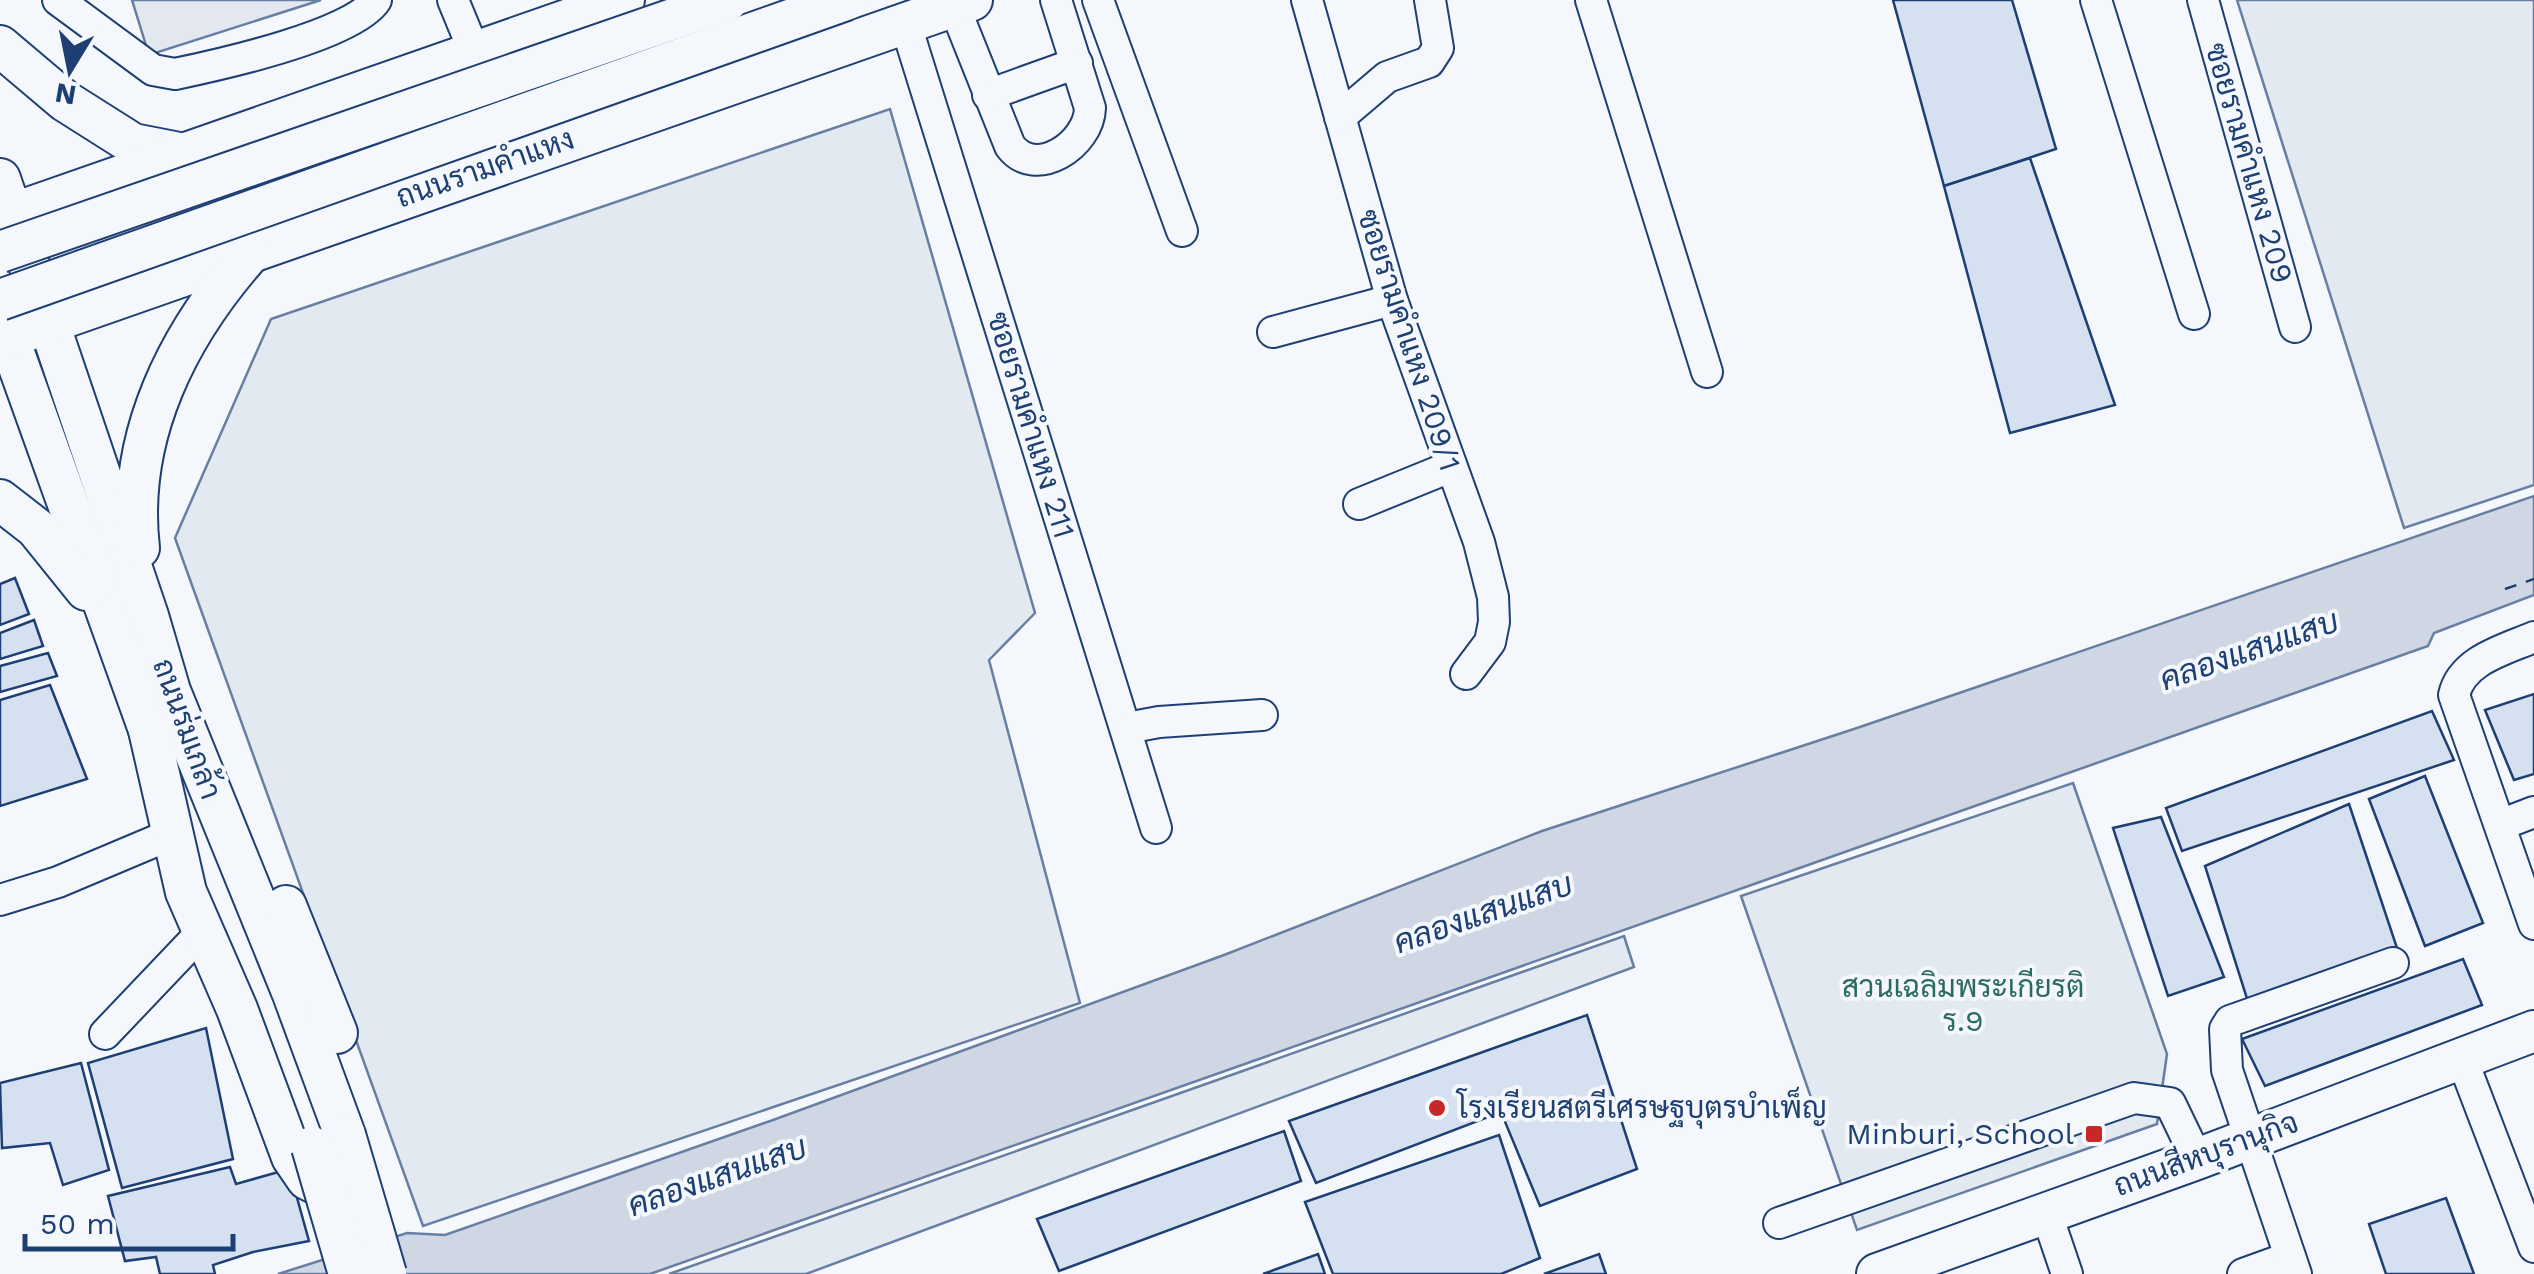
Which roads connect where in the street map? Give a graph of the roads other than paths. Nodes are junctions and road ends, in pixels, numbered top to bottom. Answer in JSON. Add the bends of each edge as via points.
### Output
{"nodes":[{"id":1,"x":58,"y":0,"type":"edge"},
{"id":2,"x":376,"y":0,"type":"edge"},
{"id":3,"x":454,"y":0,"type":"edge"},
{"id":4,"x":624,"y":0,"type":"edge"},
{"id":5,"x":728,"y":0,"type":"edge"},
{"id":6,"x":846,"y":0,"type":"edge"},
{"id":7,"x":1056,"y":0,"type":"edge"},
{"id":8,"x":1098,"y":0,"type":"edge"},
{"id":9,"x":1307,"y":0,"type":"edge"},
{"id":10,"x":1430,"y":0,"type":"edge"},
{"id":11,"x":1591,"y":0,"type":"edge"},
{"id":12,"x":2096,"y":0,"type":"edge"},
{"id":13,"x":2203,"y":0,"type":"edge"},
{"id":14,"x":963,"y":3,"type":"edge"},
{"id":15,"x":906,"y":22,"type":"junction"},
{"id":16,"x":0,"y":46,"type":"edge"},
{"id":17,"x":474,"y":51,"type":"junction"},
{"id":18,"x":1077,"y":64,"type":"junction"},
{"id":19,"x":988,"y":95,"type":"junction"},
{"id":20,"x":1340,"y":117,"type":"junction"},
{"id":21,"x":263,"y":125,"type":"junction"},
{"id":22,"x":179,"y":153,"type":"junction"},
{"id":23,"x":4,"y":204,"type":"edge"},
{"id":24,"x":1182,"y":231,"type":"dead end"},
{"id":25,"x":293,"y":235,"type":"junction"},
{"id":26,"x":253,"y":250,"type":"junction"},
{"id":27,"x":0,"y":252,"type":"edge"},
{"id":28,"x":1392,"y":300,"type":"junction"},
{"id":29,"x":2194,"y":314,"type":"dead end"},
{"id":30,"x":2,"y":323,"type":"edge"},
{"id":31,"x":49,"y":323,"type":"junction"},
{"id":32,"x":2295,"y":327,"type":"dead end"},
{"id":33,"x":1274,"y":332,"type":"dead end"},
{"id":34,"x":1707,"y":372,"type":"dead end"},
{"id":35,"x":1450,"y":467,"type":"junction"},
{"id":36,"x":0,"y":500,"type":"edge"},
{"id":37,"x":1359,"y":504,"type":"dead end"},
{"id":38,"x":130,"y":621,"type":"junction"},
{"id":39,"x":2534,"y":638,"type":"edge"},
{"id":40,"x":1466,"y":674,"type":"dead end"},
{"id":41,"x":1262,"y":715,"type":"dead end"},
{"id":42,"x":1127,"y":728,"type":"junction"},
{"id":43,"x":167,"y":732,"type":"junction"},
{"id":44,"x":2534,"y":812,"type":"edge"},
{"id":45,"x":2500,"y":825,"type":"junction"},
{"id":46,"x":1156,"y":828,"type":"dead end"},
{"id":47,"x":172,"y":834,"type":"junction"},
{"id":48,"x":0,"y":900,"type":"edge"},
{"id":49,"x":2533,"y":917,"type":"edge"},
{"id":50,"x":202,"y":932,"type":"junction"},
{"id":51,"x":2393,"y":963,"type":"dead end"},
{"id":52,"x":2534,"y":1031,"type":"edge"},
{"id":53,"x":104,"y":1034,"type":"dead end"},
{"id":54,"x":2462,"y":1059,"type":"junction"},
{"id":55,"x":2250,"y":1138,"type":"junction"},
{"id":56,"x":328,"y":1141,"type":"junction"},
{"id":57,"x":2196,"y":1159,"type":"junction"},
{"id":58,"x":2520,"y":1172,"type":"edge"},
{"id":59,"x":2046,"y":1212,"type":"junction"},
{"id":60,"x":1779,"y":1224,"type":"dead end"},
{"id":61,"x":2534,"y":1247,"type":"edge"},
{"id":62,"x":2293,"y":1266,"type":"edge"},
{"id":63,"x":349,"y":1274,"type":"edge"},
{"id":64,"x":386,"y":1274,"type":"edge"},
{"id":65,"x":1877,"y":1274,"type":"edge"},
{"id":66,"x":2067,"y":1274,"type":"edge"},
{"id":67,"x":2244,"y":1274,"type":"edge"}],
"edges":[{"from":1,"to":2,"type":"street","via":[[152,70],[174,74],[330,31],[368,12]]},
{"from":3,"to":17,"type":"street"},
{"from":4,"to":17,"type":"main road"},
{"from":5,"to":27,"type":"main road","bridge":true},
{"from":6,"to":30,"type":"main road","name":"ถนนรามคำแหง","bridge":true},
{"from":7,"to":18,"type":"street"},
{"from":8,"to":24,"type":"street"},
{"from":9,"to":20,"type":"street","name":"ซอยรามคำแหง 209/1"},
{"from":10,"to":20,"type":"street","via":[[1438,48],[1428,62],[1387,77]]},
{"from":11,"to":34,"type":"street"},
{"from":12,"to":29,"type":"street"},
{"from":13,"to":32,"type":"street","name":"ซอยรามคำแหง 209"},
{"from":14,"to":15,"type":"main road","name":"ถนนรามคำแหง"},
{"from":14,"to":19,"type":"street"},
{"from":15,"to":25,"type":"main road","name":"ถนนรามคำแหง"},
{"from":15,"to":42,"type":"street","name":"ซอยรามคำแหง 211"},
{"from":16,"to":22,"type":"main road","via":[[65,101],[132,144]]},
{"from":17,"to":21,"type":"main road"},
{"from":18,"to":19,"type":"street"},
{"from":18,"to":19,"type":"street","via":[[1090,122],[1073,146],[1042,160],[1015,153]]},
{"from":20,"to":28,"type":"street","name":"ซอยรามคำแหง 209/1"},
{"from":21,"to":22,"type":"main road"},
{"from":21,"to":25,"type":"main road","via":[[174,186],[152,208],[146,240],[176,256]]},
{"from":22,"to":23,"type":"main road"},
{"from":23,"to":31,"type":"main road","name":"ถนนร่มเกล้า"},
{"from":25,"to":26,"type":"main road","name":"ถนนรามคำแหง"},
{"from":26,"to":31,"type":"main road","name":"ถนนรามคำแหง"},
{"from":26,"to":38,"type":"main road","via":[[188,332],[153,415],[139,466]]},
{"from":28,"to":33,"type":"street"},
{"from":28,"to":35,"type":"street","name":"ซอยรามคำแหง 209/1"},
{"from":30,"to":31,"type":"main road","name":"ถนนรามคำแหง"},
{"from":30,"to":38,"type":"main road","name":"ถนนร่มเกล้า"},
{"from":31,"to":38,"type":"main road","name":"ถนนร่มเกล้า"},
{"from":35,"to":37,"type":"street"},
{"from":35,"to":40,"type":"street","name":"ซอยรามคำแหง 209/1","via":[[1493,597],[1490,642]]},
{"from":36,"to":38,"type":"main road"},
{"from":38,"to":43,"type":"main road","name":"ถนนร่มเกล้า"},
{"from":39,"to":45,"type":"street","via":[[2467,668],[2454,695]]},
{"from":41,"to":42,"type":"street"},
{"from":42,"to":46,"type":"street","name":"ซอยรามคำแหง 211"},
{"from":43,"to":47,"type":"main road"},
{"from":43,"to":50,"type":"main road","via":[[236,802],[316,973],[356,1083],[366,1144],[340,1182],[321,1186],[307,1180],[292,1157]]},
{"from":43,"to":56,"type":"main road","name":"ถนนร่มเกล้า","via":[[293,994]]},
{"from":44,"to":45,"type":"street"},
{"from":45,"to":49,"type":"street"},
{"from":47,"to":48,"type":"street"},
{"from":47,"to":50,"type":"main road"},
{"from":50,"to":53,"type":"street"},
{"from":51,"to":55,"type":"street","via":[[2230,1021],[2224,1056]]},
{"from":52,"to":54,"type":"main road","name":"ถนนสีหบุรานุกิจ"},
{"from":54,"to":55,"type":"main road","name":"ถนนสีหบุรานุกิจ"},
{"from":54,"to":58,"type":"street"},
{"from":55,"to":57,"type":"main road","name":"ถนนสีหบุรานุกิจ"},
{"from":55,"to":62,"type":"street"},
{"from":56,"to":63,"type":"main road","name":"ถนนร่มเกล้า","bridge":true},
{"from":56,"to":64,"type":"main road","name":"ถนนร่มเกล้า","bridge":true},
{"from":57,"to":59,"type":"main road","name":"ถนนสีหบุรานุกิจ"},
{"from":57,"to":60,"type":"street","via":[[2170,1104],[2134,1098]]},
{"from":58,"to":61,"type":"street"},
{"from":59,"to":65,"type":"main road","name":"ถนนสีหบุรานุกิจ"},
{"from":59,"to":66,"type":"street"},
{"from":62,"to":67,"type":"street"}]}
